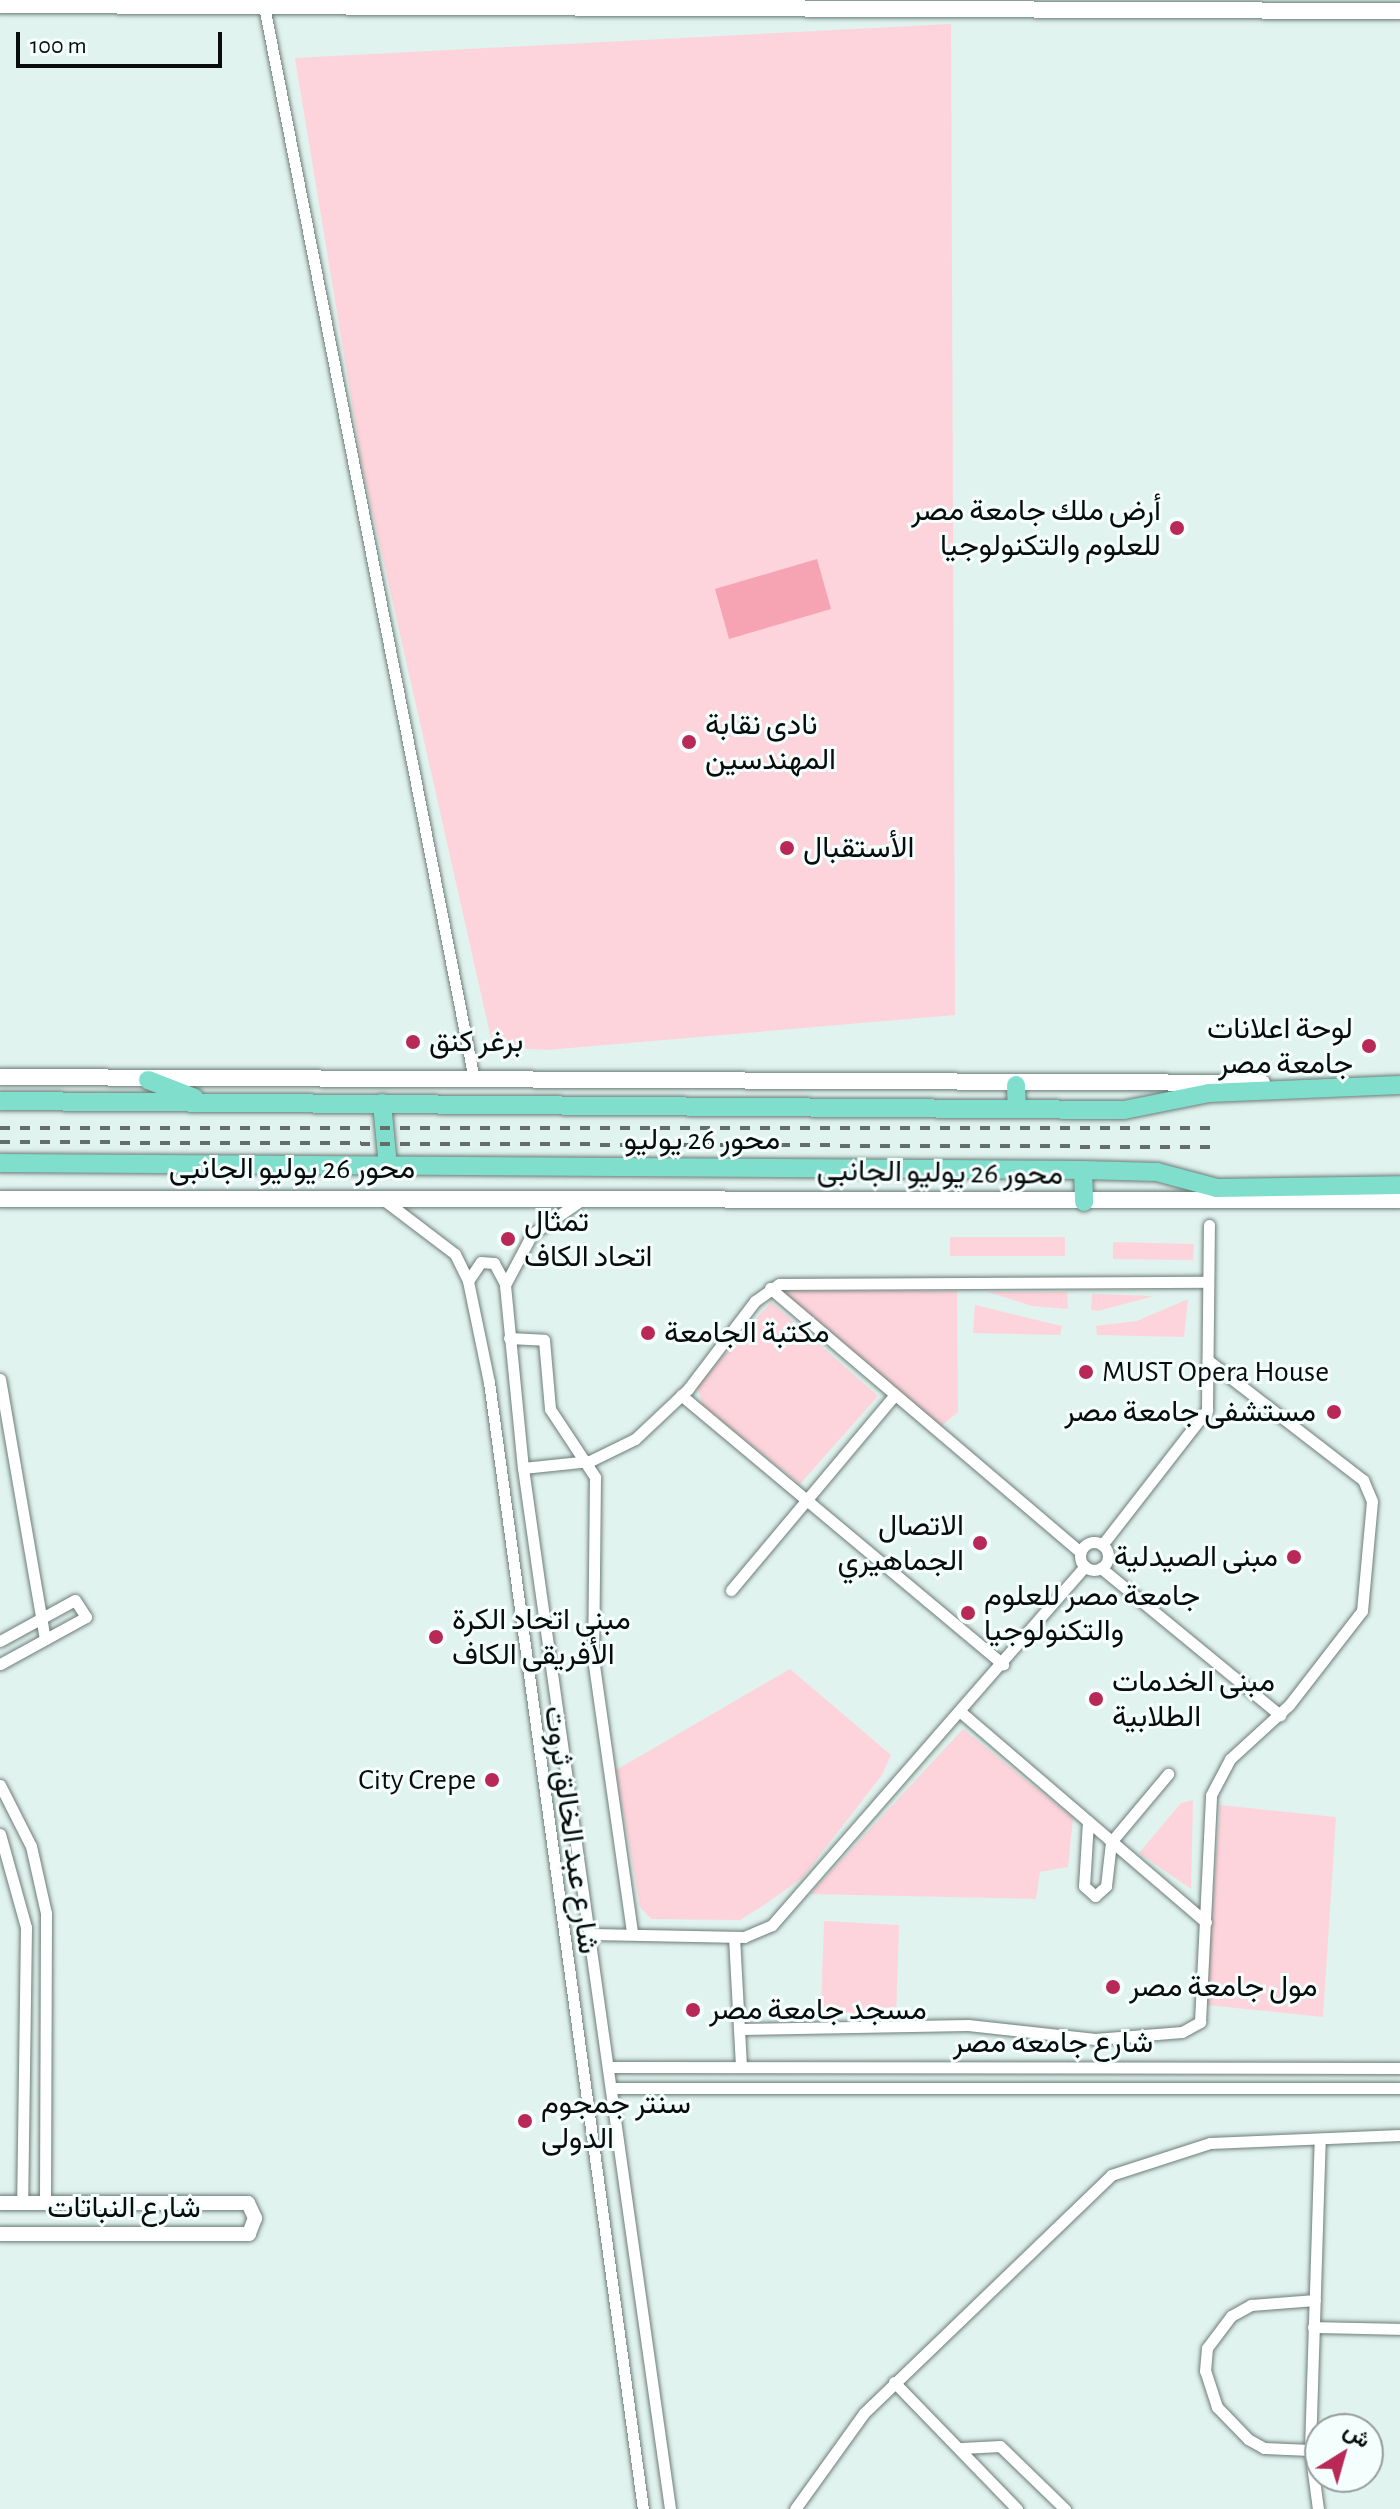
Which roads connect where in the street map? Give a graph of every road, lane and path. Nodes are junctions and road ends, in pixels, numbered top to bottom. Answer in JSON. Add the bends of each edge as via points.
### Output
{"nodes":[{"id":1,"x":434,"y":2,"type":"edge"},
{"id":2,"x":0,"y":5,"type":"edge"},
{"id":3,"x":264,"y":6,"type":"junction"},
{"id":4,"x":1246,"y":6,"type":"edge"},
{"id":5,"x":1307,"y":6,"type":"edge"},
{"id":6,"x":1400,"y":11,"type":"edge"},
{"id":7,"x":0,"y":1077,"type":"edge"},
{"id":8,"x":474,"y":1079,"type":"junction"},
{"id":9,"x":148,"y":1080,"type":"junction"},
{"id":10,"x":1016,"y":1085,"type":"junction"},
{"id":11,"x":1299,"y":1085,"type":"junction"},
{"id":12,"x":1400,"y":1085,"type":"edge"},
{"id":13,"x":0,"y":1101,"type":"edge"},
{"id":14,"x":205,"y":1102,"type":"junction"},
{"id":15,"x":382,"y":1103,"type":"junction"},
{"id":16,"x":1017,"y":1109,"type":"junction"},
{"id":17,"x":0,"y":1163,"type":"edge"},
{"id":18,"x":388,"y":1166,"type":"junction"},
{"id":19,"x":1083,"y":1170,"type":"junction"},
{"id":20,"x":1400,"y":1185,"type":"edge"},
{"id":21,"x":380,"y":1197,"type":"junction"},
{"id":22,"x":587,"y":1197,"type":"junction"},
{"id":23,"x":0,"y":1199,"type":"edge"},
{"id":24,"x":1400,"y":1200,"type":"edge"},
{"id":25,"x":1084,"y":1202,"type":"junction"},
{"id":26,"x":1209,"y":1225,"type":"dead end"},
{"id":27,"x":468,"y":1281,"type":"junction"},
{"id":28,"x":1207,"y":1282,"type":"junction"},
{"id":29,"x":505,"y":1285,"type":"junction"},
{"id":30,"x":770,"y":1288,"type":"junction"},
{"id":31,"x":509,"y":1338,"type":"junction"},
{"id":32,"x":1208,"y":1360,"type":"junction"},
{"id":33,"x":0,"y":1379,"type":"edge"},
{"id":34,"x":681,"y":1395,"type":"junction"},
{"id":35,"x":894,"y":1396,"type":"junction"},
{"id":36,"x":590,"y":1461,"type":"junction"},
{"id":37,"x":523,"y":1468,"type":"junction"},
{"id":38,"x":807,"y":1498,"type":"junction"},
{"id":39,"x":1102,"y":1545,"type":"junction"},
{"id":40,"x":1080,"y":1552,"type":"junction"},
{"id":41,"x":1085,"y":1566,"type":"junction"},
{"id":42,"x":1101,"y":1568,"type":"junction"},
{"id":43,"x":731,"y":1590,"type":"dead end"},
{"id":44,"x":41,"y":1619,"type":"junction"},
{"id":45,"x":45,"y":1639,"type":"junction"},
{"id":46,"x":0,"y":1641,"type":"edge"},
{"id":47,"x":0,"y":1664,"type":"edge"},
{"id":48,"x":1003,"y":1664,"type":"junction"},
{"id":49,"x":963,"y":1714,"type":"junction"},
{"id":50,"x":1280,"y":1715,"type":"junction"},
{"id":51,"x":1168,"y":1774,"type":"dead end"},
{"id":52,"x":0,"y":1785,"type":"edge"},
{"id":53,"x":1088,"y":1821,"type":"junction"},
{"id":54,"x":0,"y":1834,"type":"edge"},
{"id":55,"x":1111,"y":1842,"type":"junction"},
{"id":56,"x":1206,"y":1922,"type":"junction"},
{"id":57,"x":632,"y":1932,"type":"junction"},
{"id":58,"x":591,"y":1934,"type":"junction"},
{"id":59,"x":734,"y":1937,"type":"junction"},
{"id":60,"x":26,"y":1952,"type":"junction"},
{"id":61,"x":47,"y":1952,"type":"junction"},
{"id":62,"x":741,"y":2029,"type":"junction"},
{"id":63,"x":741,"y":2065,"type":"junction"},
{"id":64,"x":609,"y":2067,"type":"junction"},
{"id":65,"x":1400,"y":2068,"type":"edge"},
{"id":66,"x":612,"y":2088,"type":"junction"},
{"id":67,"x":1400,"y":2088,"type":"edge"},
{"id":68,"x":1400,"y":2135,"type":"edge"},
{"id":69,"x":1320,"y":2139,"type":"junction"},
{"id":70,"x":0,"y":2203,"type":"edge"},
{"id":71,"x":22,"y":2203,"type":"junction"},
{"id":72,"x":45,"y":2203,"type":"junction"},
{"id":73,"x":0,"y":2234,"type":"edge"},
{"id":74,"x":1315,"y":2300,"type":"junction"},
{"id":75,"x":1313,"y":2327,"type":"junction"},
{"id":76,"x":1400,"y":2329,"type":"edge"},
{"id":77,"x":894,"y":2382,"type":"junction"},
{"id":78,"x":1311,"y":2413,"type":"edge"},
{"id":79,"x":962,"y":2448,"type":"junction"},
{"id":80,"x":1304,"y":2450,"type":"edge"},
{"id":81,"x":643,"y":2509,"type":"edge"},
{"id":82,"x":670,"y":2509,"type":"edge"},
{"id":83,"x":795,"y":2509,"type":"edge"},
{"id":84,"x":1017,"y":2509,"type":"edge"},
{"id":85,"x":1065,"y":2509,"type":"edge"}],
"edges":[{"from":1,"to":3,"type":"main road"},
{"from":1,"to":4,"type":"main road"},
{"from":2,"to":3,"type":"main road"},
{"from":3,"to":8,"type":"street"},
{"from":4,"to":5,"type":"main road"},
{"from":5,"to":6,"type":"main road"},
{"from":7,"to":9,"type":"main road"},
{"from":8,"to":9,"type":"main road"},
{"from":8,"to":10,"type":"main road"},
{"from":9,"to":14,"type":"highway"},
{"from":10,"to":11,"type":"main road"},
{"from":10,"to":16,"type":"highway"},
{"from":11,"to":12,"type":"highway","name":"محور 26 يوليو"},
{"from":11,"to":16,"type":"highway","name":"محور 26 يوليو","via":[[1124,1110]]},
{"from":13,"to":14,"type":"highway","name":"محور 26 يوليو"},
{"from":14,"to":15,"type":"highway","name":"محور 26 يوليو"},
{"from":15,"to":16,"type":"highway","name":"محور 26 يوليو"},
{"from":15,"to":18,"type":"highway"},
{"from":17,"to":18,"type":"highway","name":"محور 26 يوليو"},
{"from":18,"to":19,"type":"highway","name":"محور 26 يوليو"},
{"from":19,"to":20,"type":"highway","name":"محور 26 يوليو","via":[[1157,1172],[1217,1188]]},
{"from":19,"to":25,"type":"highway"},
{"from":21,"to":22,"type":"main road","name":"محور 26 يوليو الجانبى"},
{"from":21,"to":23,"type":"main road","name":"محور 26 يوليو الجانبى"},
{"from":21,"to":27,"type":"street","name":"شارع عبد الخالق ثروت","via":[[439,1238]]},
{"from":22,"to":25,"type":"main road","name":"محور 26 يوليو الجانبى"},
{"from":22,"to":29,"type":"street","via":[[532,1234]]},
{"from":24,"to":25,"type":"main road","name":"محور 26 يوليو الجانبى"},
{"from":26,"to":28,"type":"street"},
{"from":27,"to":29,"type":"street","via":[[481,1262],[494,1263]]},
{"from":27,"to":81,"type":"street","name":"شارع عبد الخالق ثروت","via":[[489,1382]]},
{"from":28,"to":30,"type":"street","via":[[924,1278]]},
{"from":28,"to":32,"type":"street"},
{"from":29,"to":31,"type":"street","name":"شارع عبد الخالق ثروت"},
{"from":30,"to":34,"type":"street"},
{"from":30,"to":35,"type":"street"},
{"from":31,"to":36,"type":"street","via":[[544,1340],[550,1409]]},
{"from":31,"to":37,"type":"street","name":"شارع عبد الخالق ثروت"},
{"from":32,"to":39,"type":"street","via":[[1200,1428]]},
{"from":32,"to":50,"type":"street","via":[[1371,1490],[1362,1611]]},
{"from":33,"to":44,"type":"street"},
{"from":34,"to":36,"type":"street","via":[[635,1439]]},
{"from":34,"to":38,"type":"street"},
{"from":35,"to":38,"type":"street"},
{"from":35,"to":40,"type":"street"},
{"from":36,"to":37,"type":"street"},
{"from":36,"to":57,"type":"street","via":[[599,1500],[593,1658]]},
{"from":37,"to":58,"type":"street","name":"شارع عبد الخالق ثروت"},
{"from":38,"to":43,"type":"street"},
{"from":38,"to":48,"type":"street"},
{"from":39,"to":40,"type":"street","via":[[1092,1542]]},
{"from":39,"to":42,"type":"street","via":[[1108,1554]]},
{"from":40,"to":41,"type":"street"},
{"from":41,"to":42,"type":"street"},
{"from":41,"to":48,"type":"street"},
{"from":42,"to":50,"type":"street"},
{"from":44,"to":45,"type":"street"},
{"from":44,"to":45,"type":"street","via":[[75,1600],[86,1617]]},
{"from":44,"to":46,"type":"street"},
{"from":45,"to":47,"type":"street"},
{"from":48,"to":49,"type":"street"},
{"from":49,"to":53,"type":"street"},
{"from":49,"to":59,"type":"street","via":[[794,1905],[763,1931]]},
{"from":50,"to":56,"type":"street","via":[[1230,1759],[1211,1795]]},
{"from":51,"to":55,"type":"street"},
{"from":52,"to":61,"type":"street","via":[[35,1859]]},
{"from":53,"to":55,"type":"street"},
{"from":53,"to":55,"type":"street","via":[[1084,1886],[1095,1896],[1106,1886]]},
{"from":54,"to":60,"type":"street","via":[[18,1879]]},
{"from":55,"to":56,"type":"street"},
{"from":56,"to":62,"type":"street","via":[[1202,2016],[1192,2030],[1095,2039],[968,2025]]},
{"from":57,"to":58,"type":"street"},
{"from":57,"to":59,"type":"street"},
{"from":58,"to":64,"type":"street","name":"شارع عبد الخالق ثروت"},
{"from":59,"to":62,"type":"street"},
{"from":60,"to":61,"type":"street"},
{"from":60,"to":71,"type":"street"},
{"from":61,"to":72,"type":"street"},
{"from":62,"to":63,"type":"street"},
{"from":63,"to":64,"type":"street","name":"شارع جامعه مصر"},
{"from":63,"to":65,"type":"street","name":"شارع جامعه مصر"},
{"from":64,"to":66,"type":"street","name":"شارع عبد الخالق ثروت"},
{"from":66,"to":67,"type":"street","name":"شارع جامعه مصر"},
{"from":66,"to":82,"type":"street","name":"شارع عبد الخالق ثروت"},
{"from":68,"to":69,"type":"street"},
{"from":69,"to":74,"type":"street"},
{"from":69,"to":77,"type":"street","via":[[1210,2143],[1111,2175]]},
{"from":70,"to":71,"type":"street","name":"شارع النباتات"},
{"from":71,"to":72,"type":"street","name":"شارع النباتات"},
{"from":72,"to":73,"type":"street","name":"شارع النباتات","via":[[248,2203],[255,2218],[249,2234]]},
{"from":74,"to":75,"type":"street"},
{"from":74,"to":80,"type":"street","via":[[1251,2305],[1231,2316],[1207,2348],[1205,2371],[1217,2407],[1248,2439],[1264,2448]]},
{"from":75,"to":76,"type":"street"},
{"from":75,"to":78,"type":"street"},
{"from":77,"to":79,"type":"street"},
{"from":77,"to":83,"type":"street","via":[[831,2451]]},
{"from":79,"to":84,"type":"street"},
{"from":79,"to":85,"type":"street","via":[[1000,2446]]}]}
